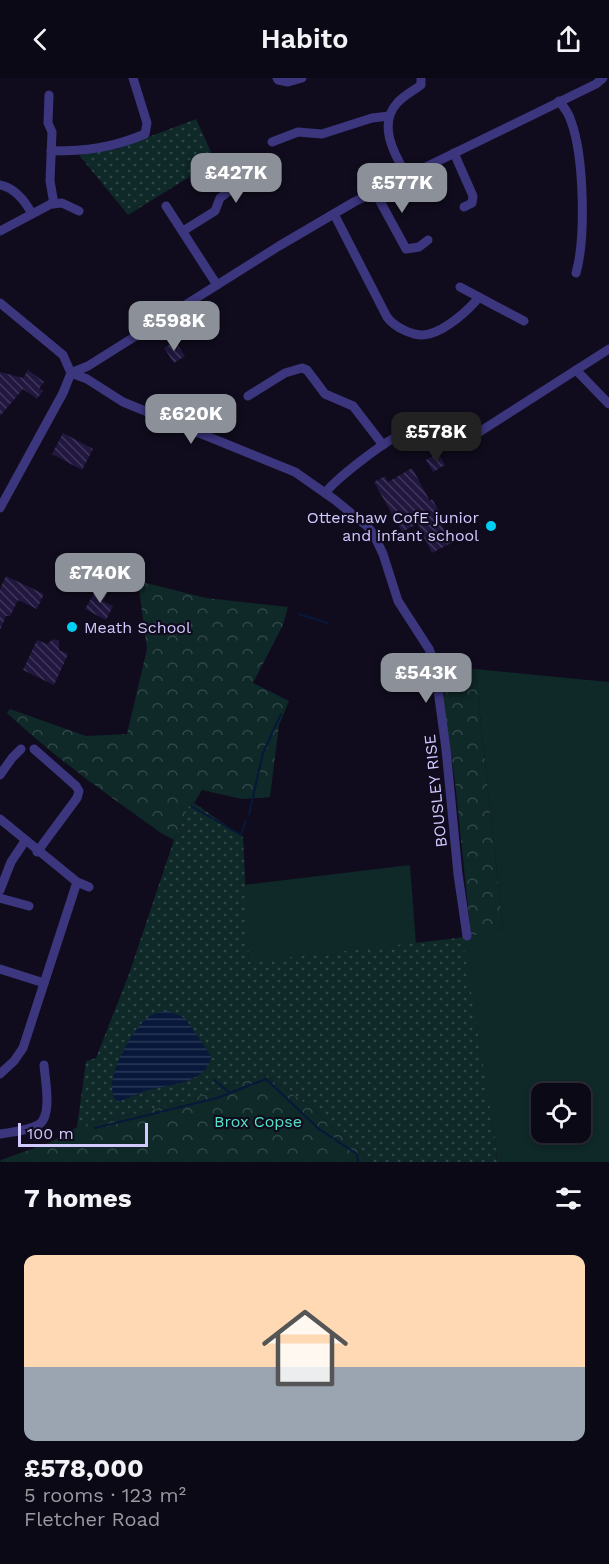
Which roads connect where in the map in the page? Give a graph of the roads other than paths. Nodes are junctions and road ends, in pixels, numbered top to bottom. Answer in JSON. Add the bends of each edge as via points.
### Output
{"nodes":[{"id":1,"x":133,"y":78,"type":"edge"},
{"id":2,"x":277,"y":78,"type":"edge"},
{"id":3,"x":302,"y":78,"type":"edge"},
{"id":4,"x":421,"y":78,"type":"edge"},
{"id":5,"x":603,"y":78,"type":"edge"},
{"id":6,"x":49,"y":95,"type":"dead end"},
{"id":7,"x":559,"y":101,"type":"junction"},
{"id":8,"x":389,"y":116,"type":"junction"},
{"id":9,"x":272,"y":142,"type":"dead end"},
{"id":10,"x":51,"y":151,"type":"junction"},
{"id":11,"x":454,"y":153,"type":"junction"},
{"id":12,"x":225,"y":159,"type":"dead end"},
{"id":13,"x":407,"y":176,"type":"junction"},
{"id":14,"x":0,"y":185,"type":"edge"},
{"id":15,"x":375,"y":192,"type":"junction"},
{"id":16,"x":54,"y":204,"type":"junction"},
{"id":17,"x":166,"y":206,"type":"dead end"},
{"id":18,"x":464,"y":207,"type":"dead end"},
{"id":19,"x":79,"y":211,"type":"dead end"},
{"id":20,"x":32,"y":214,"type":"junction"},
{"id":21,"x":334,"y":214,"type":"junction"},
{"id":22,"x":0,"y":231,"type":"edge"},
{"id":23,"x":183,"y":231,"type":"junction"},
{"id":24,"x":428,"y":240,"type":"dead end"},
{"id":25,"x":577,"y":274,"type":"dead end"},
{"id":26,"x":217,"y":285,"type":"junction"},
{"id":27,"x":460,"y":287,"type":"dead end"},
{"id":28,"x":479,"y":297,"type":"junction"},
{"id":29,"x":0,"y":303,"type":"edge"},
{"id":30,"x":524,"y":321,"type":"dead end"},
{"id":31,"x":609,"y":349,"type":"edge"},
{"id":32,"x":576,"y":370,"type":"junction"},
{"id":33,"x":71,"y":373,"type":"junction"},
{"id":34,"x":248,"y":397,"type":"dead end"},
{"id":35,"x":609,"y":404,"type":"edge"},
{"id":36,"x":383,"y":445,"type":"junction"},
{"id":37,"x":325,"y":493,"type":"junction"},
{"id":38,"x":0,"y":508,"type":"edge"},
{"id":39,"x":34,"y":749,"type":"dead end"},
{"id":40,"x":21,"y":750,"type":"dead end"},
{"id":41,"x":0,"y":775,"type":"edge"},
{"id":42,"x":0,"y":819,"type":"edge"},
{"id":43,"x":25,"y":841,"type":"junction"},
{"id":44,"x":37,"y":852,"type":"junction"},
{"id":45,"x":77,"y":882,"type":"junction"},
{"id":46,"x":89,"y":887,"type":"dead end"},
{"id":47,"x":0,"y":890,"type":"edge"},
{"id":48,"x":0,"y":898,"type":"edge"},
{"id":49,"x":29,"y":906,"type":"dead end"},
{"id":50,"x":467,"y":936,"type":"dead end"},
{"id":51,"x":0,"y":969,"type":"edge"},
{"id":52,"x":44,"y":982,"type":"junction"},
{"id":53,"x":44,"y":1065,"type":"dead end"},
{"id":54,"x":0,"y":1074,"type":"edge"},
{"id":55,"x":0,"y":1134,"type":"edge"}],
"edges":[{"from":1,"to":10,"type":"street","via":[[147,123],[145,134],[86,151]]},
{"from":2,"to":3,"type":"street","via":[[288,82]]},
{"from":4,"to":8,"type":"street","via":[[421,85],[397,103]]},
{"from":5,"to":7,"type":"street"},
{"from":6,"to":10,"type":"street"},
{"from":7,"to":11,"type":"street"},
{"from":7,"to":25,"type":"street","via":[[571,120],[581,178],[582,234]]},
{"from":8,"to":9,"type":"street","via":[[322,134],[298,132]]},
{"from":8,"to":13,"type":"street","via":[[392,149]]},
{"from":10,"to":16,"type":"street"},
{"from":11,"to":13,"type":"street"},
{"from":11,"to":18,"type":"street","via":[[473,196],[472,203]]},
{"from":12,"to":23,"type":"street","via":[[238,180],[237,185],[220,198],[215,211]]},
{"from":13,"to":15,"type":"street"},
{"from":14,"to":20,"type":"street","via":[[25,201]]},
{"from":15,"to":21,"type":"street"},
{"from":15,"to":24,"type":"street","via":[[406,249],[419,247]]},
{"from":16,"to":19,"type":"street","via":[[62,203]]},
{"from":16,"to":20,"type":"street"},
{"from":17,"to":23,"type":"street"},
{"from":20,"to":22,"type":"street"},
{"from":21,"to":26,"type":"street"},
{"from":21,"to":28,"type":"street","via":[[395,326],[427,335],[459,317]]},
{"from":23,"to":26,"type":"street"},
{"from":26,"to":33,"type":"street"},
{"from":27,"to":28,"type":"street"},
{"from":28,"to":30,"type":"street"},
{"from":29,"to":33,"type":"street","via":[[63,355]]},
{"from":31,"to":32,"type":"street"},
{"from":32,"to":35,"type":"street"},
{"from":32,"to":36,"type":"street","via":[[472,436],[407,433]]},
{"from":33,"to":37,"type":"street","name":"BOUSLEY RISE","via":[[123,402],[295,472]]},
{"from":33,"to":38,"type":"street"},
{"from":34,"to":36,"type":"street","via":[[285,373],[302,368],[325,394],[353,406]]},
{"from":36,"to":37,"type":"street"},
{"from":37,"to":50,"type":"street","name":"BOUSLEY RISE","via":[[374,535],[398,601],[434,661]]},
{"from":39,"to":44,"type":"street","via":[[79,791]]},
{"from":40,"to":41,"type":"street"},
{"from":42,"to":43,"type":"street"},
{"from":43,"to":44,"type":"street"},
{"from":43,"to":47,"type":"street"},
{"from":44,"to":45,"type":"street"},
{"from":45,"to":46,"type":"street"},
{"from":45,"to":52,"type":"street"},
{"from":48,"to":49,"type":"street"},
{"from":51,"to":52,"type":"street"},
{"from":52,"to":54,"type":"street","via":[[23,1048]]},
{"from":53,"to":55,"type":"street","via":[[45,1118],[31,1128]]}]}
